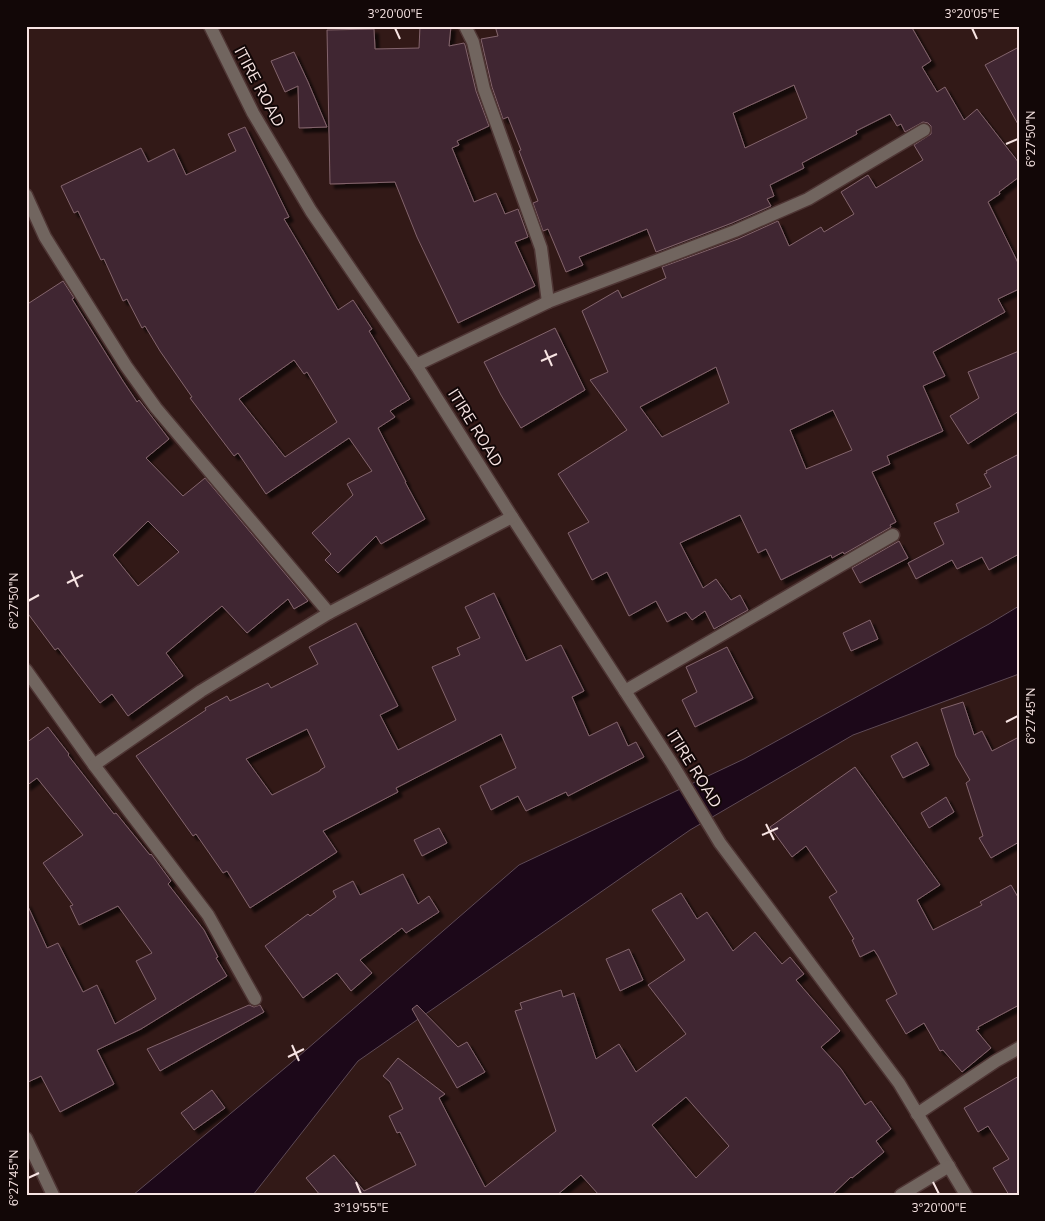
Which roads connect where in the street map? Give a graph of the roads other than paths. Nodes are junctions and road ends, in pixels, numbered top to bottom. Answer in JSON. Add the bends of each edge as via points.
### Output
{"nodes":[{"id":1,"x":210,"y":26,"type":"edge"},
{"id":2,"x":464,"y":26,"type":"edge"},
{"id":3,"x":924,"y":130,"type":"dead end"},
{"id":4,"x":26,"y":195,"type":"edge"},
{"id":5,"x":548,"y":302,"type":"junction"},
{"id":6,"x":416,"y":364,"type":"junction"},
{"id":7,"x":512,"y":517,"type":"junction"},
{"id":8,"x":893,"y":535,"type":"dead end"},
{"id":9,"x":329,"y":613,"type":"junction"},
{"id":10,"x":26,"y":670,"type":"edge"},
{"id":11,"x":625,"y":690,"type":"junction"},
{"id":12,"x":94,"y":765,"type":"junction"},
{"id":13,"x":255,"y":999,"type":"dead end"},
{"id":14,"x":1019,"y":1048,"type":"edge"},
{"id":15,"x":917,"y":1114,"type":"junction"},
{"id":16,"x":26,"y":1138,"type":"edge"},
{"id":17,"x":949,"y":1166,"type":"junction"},
{"id":18,"x":53,"y":1195,"type":"edge"},
{"id":19,"x":901,"y":1195,"type":"edge"},
{"id":20,"x":966,"y":1195,"type":"edge"}],
"edges":[{"from":1,"to":6,"type":"street","name":"ITIRE ROAD","via":[[253,113],[311,211]]},
{"from":2,"to":5,"type":"street","via":[[540,248]]},
{"from":3,"to":5,"type":"street","via":[[808,199],[735,231]]},
{"from":4,"to":9,"type":"street","via":[[45,237],[156,408]]},
{"from":5,"to":6,"type":"street"},
{"from":6,"to":7,"type":"street","name":"ITIRE ROAD"},
{"from":7,"to":9,"type":"street"},
{"from":7,"to":11,"type":"street","name":"ITIRE ROAD"},
{"from":8,"to":11,"type":"street"},
{"from":9,"to":12,"type":"street","via":[[201,692]]},
{"from":10,"to":12,"type":"street"},
{"from":11,"to":15,"type":"street","name":"ITIRE ROAD","via":[[720,843],[899,1083]]},
{"from":12,"to":13,"type":"street","via":[[208,915]]},
{"from":14,"to":15,"type":"street"},
{"from":15,"to":17,"type":"street","name":"ITIRE ROAD"},
{"from":16,"to":18,"type":"street"},
{"from":17,"to":19,"type":"street"},
{"from":17,"to":20,"type":"street","name":"ITIRE ROAD"}]}
